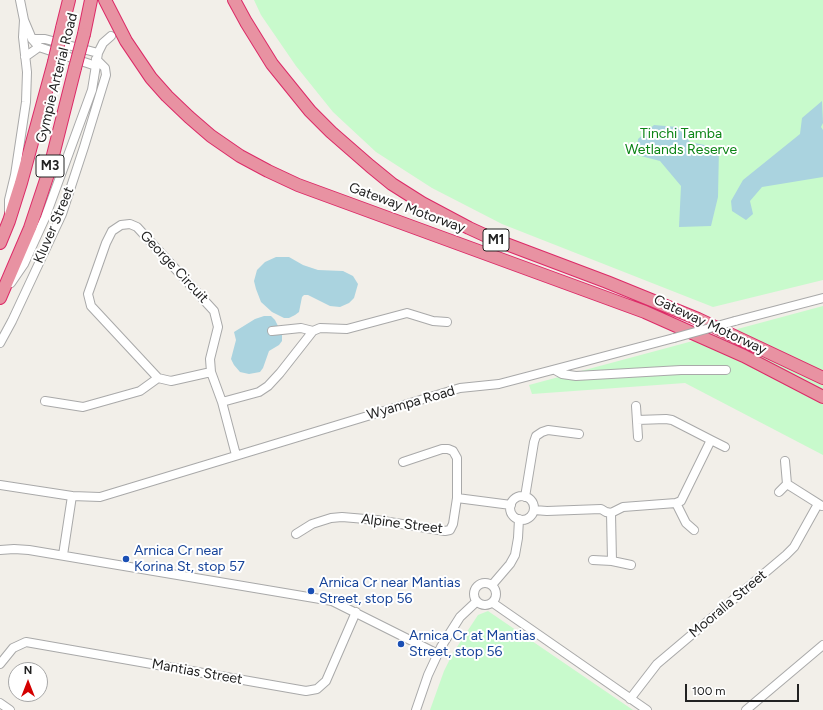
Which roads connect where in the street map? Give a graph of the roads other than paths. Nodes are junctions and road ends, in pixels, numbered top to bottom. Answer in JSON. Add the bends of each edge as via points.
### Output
{"nodes":[{"id":1,"x":20,"y":0,"type":"edge"},
{"id":2,"x":70,"y":0,"type":"edge"},
{"id":3,"x":92,"y":0,"type":"edge"},
{"id":4,"x":105,"y":0,"type":"edge"},
{"id":5,"x":236,"y":4,"type":"edge"},
{"id":6,"x":24,"y":20,"type":"junction"},
{"id":7,"x":111,"y":36,"type":"dead end"},
{"id":8,"x":32,"y":39,"type":"junction"},
{"id":9,"x":38,"y":47,"type":"junction"},
{"id":10,"x":25,"y":57,"type":"junction"},
{"id":11,"x":97,"y":59,"type":"junction"},
{"id":12,"x":9,"y":221,"type":"junction"},
{"id":13,"x":0,"y":243,"type":"edge"},
{"id":14,"x":0,"y":298,"type":"edge"},
{"id":15,"x":823,"y":298,"type":"edge"},
{"id":16,"x":447,"y":322,"type":"dead end"},
{"id":17,"x":272,"y":331,"type":"dead end"},
{"id":18,"x":313,"y":331,"type":"junction"},
{"id":19,"x":0,"y":343,"type":"edge"},
{"id":20,"x":555,"y":370,"type":"junction"},
{"id":21,"x":726,"y":370,"type":"dead end"},
{"id":22,"x":211,"y":372,"type":"junction"},
{"id":23,"x":158,"y":378,"type":"junction"},
{"id":24,"x":823,"y":378,"type":"edge"},
{"id":25,"x":823,"y":397,"type":"edge"},
{"id":26,"x":45,"y":401,"type":"dead end"},
{"id":27,"x":222,"y":402,"type":"junction"},
{"id":28,"x":636,"y":406,"type":"dead end"},
{"id":29,"x":637,"y":420,"type":"junction"},
{"id":30,"x":579,"y":434,"type":"dead end"},
{"id":31,"x":638,"y":437,"type":"dead end"},
{"id":32,"x":711,"y":440,"type":"junction"},
{"id":33,"x":725,"y":447,"type":"dead end"},
{"id":34,"x":236,"y":455,"type":"junction"},
{"id":35,"x":403,"y":462,"type":"dead end"},
{"id":36,"x":785,"y":462,"type":"dead end"},
{"id":37,"x":787,"y":484,"type":"junction"},
{"id":38,"x":0,"y":485,"type":"edge"},
{"id":39,"x":780,"y":492,"type":"dead end"},
{"id":40,"x":72,"y":496,"type":"junction"},
{"id":41,"x":525,"y":496,"type":"junction"},
{"id":42,"x":457,"y":498,"type":"junction"},
{"id":43,"x":676,"y":503,"type":"junction"},
{"id":44,"x":511,"y":505,"type":"junction"},
{"id":45,"x":821,"y":505,"type":"edge"},
{"id":46,"x":534,"y":510,"type":"junction"},
{"id":47,"x":611,"y":513,"type":"junction"},
{"id":48,"x":519,"y":519,"type":"junction"},
{"id":49,"x":694,"y":530,"type":"dead end"},
{"id":50,"x":296,"y":534,"type":"dead end"},
{"id":51,"x":0,"y":550,"type":"edge"},
{"id":52,"x":63,"y":555,"type":"junction"},
{"id":53,"x":593,"y":560,"type":"dead end"},
{"id":54,"x":612,"y":561,"type":"junction"},
{"id":55,"x":631,"y":565,"type":"dead end"},
{"id":56,"x":492,"y":586,"type":"junction"},
{"id":57,"x":476,"y":602,"type":"junction"},
{"id":58,"x":493,"y":603,"type":"junction"},
{"id":59,"x":356,"y":612,"type":"junction"},
{"id":60,"x":823,"y":645,"type":"edge"},
{"id":61,"x":438,"y":654,"type":"junction"},
{"id":62,"x":0,"y":664,"type":"edge"},
{"id":63,"x":630,"y":698,"type":"junction"},
{"id":64,"x":0,"y":703,"type":"edge"},
{"id":65,"x":10,"y":710,"type":"edge"},
{"id":66,"x":416,"y":710,"type":"edge"},
{"id":67,"x":647,"y":710,"type":"edge"},
{"id":68,"x":746,"y":710,"type":"edge"}],
"edges":[{"from":1,"to":6,"type":"street"},
{"from":2,"to":12,"type":"highway","name":"Gympie Arterial Road","number":"M3","bridge":true,"via":[[34,140]]},
{"from":3,"to":14,"type":"highway","name":"Gympie Arterial Road","number":"M3","bridge":true,"via":[[49,171],[30,228]]},
{"from":4,"to":25,"type":"highway","name":"Gateway Motorway","number":"M1","via":[[132,52],[151,78],[189,117],[240,156],[298,185],[645,312],[744,356]]},
{"from":5,"to":24,"type":"highway","name":"Gateway Motorway","number":"M1","via":[[272,64],[310,111],[392,184],[422,203],[493,239],[698,319]]},
{"from":6,"to":8,"type":"street"},
{"from":6,"to":10,"type":"street","via":[[22,38]]},
{"from":7,"to":11,"type":"street","via":[[103,43]]},
{"from":8,"to":9,"type":"street"},
{"from":8,"to":11,"type":"street","via":[[39,38]]},
{"from":9,"to":10,"type":"street"},
{"from":9,"to":11,"type":"street"},
{"from":10,"to":12,"type":"street","via":[[26,102],[15,175],[8,200]]},
{"from":11,"to":14,"type":"street","via":[[92,90],[46,218],[24,264]]},
{"from":11,"to":19,"type":"street","name":"Kluver Street","via":[[105,68],[106,75],[62,214]]},
{"from":12,"to":13,"type":"highway","name":"Gympie Arterial Road","number":"M3"},
{"from":15,"to":20,"type":"street","name":"Wyampa Road","bridge":true},
{"from":16,"to":18,"type":"street","via":[[433,321],[408,313],[347,328],[320,328]]},
{"from":17,"to":18,"type":"street","via":[[301,328]]},
{"from":18,"to":27,"type":"street","via":[[268,386],[259,392]]},
{"from":20,"to":21,"type":"street","via":[[576,376]]},
{"from":20,"to":34,"type":"street","name":"Wyampa Road","via":[[499,384],[460,388]]},
{"from":22,"to":23,"type":"street","via":[[172,381]]},
{"from":22,"to":23,"type":"street","name":"George Circuit","via":[[210,358],[218,328],[214,311],[137,227],[130,224],[121,225],[112,231],[106,243],[88,294],[91,306]]},
{"from":22,"to":27,"type":"street","name":"George Circuit"},
{"from":23,"to":26,"type":"street","via":[[140,391],[83,408]]},
{"from":27,"to":34,"type":"street","name":"George Circuit"},
{"from":28,"to":29,"type":"street"},
{"from":29,"to":31,"type":"street"},
{"from":29,"to":32,"type":"street","via":[[672,420]]},
{"from":30,"to":41,"type":"street","via":[[548,430],[536,436]]},
{"from":32,"to":33,"type":"street"},
{"from":32,"to":43,"type":"street","via":[[681,501]]},
{"from":34,"to":40,"type":"street","name":"Wyampa Road","via":[[100,496]]},
{"from":35,"to":42,"type":"street","via":[[442,450],[453,451],[457,458]]},
{"from":36,"to":37,"type":"street"},
{"from":37,"to":39,"type":"street"},
{"from":37,"to":45,"type":"street"},
{"from":38,"to":40,"type":"street","name":"Wyampa Road"},
{"from":40,"to":52,"type":"street"},
{"from":41,"to":44,"type":"street","via":[[516,498]]},
{"from":41,"to":46,"type":"street","via":[[532,502]]},
{"from":42,"to":44,"type":"street"},
{"from":42,"to":50,"type":"street","name":"Alpine Street","via":[[453,524],[450,530],[446,531],[342,517],[312,524]]},
{"from":43,"to":47,"type":"street","via":[[623,506]]},
{"from":43,"to":49,"type":"street","via":[[686,523]]},
{"from":44,"to":48,"type":"street","via":[[512,514]]},
{"from":45,"to":63,"type":"street","name":"Mooralla Street","via":[[794,547],[657,664]]},
{"from":46,"to":47,"type":"street","via":[[601,509]]},
{"from":46,"to":48,"type":"street","via":[[529,518]]},
{"from":47,"to":54,"type":"street"},
{"from":48,"to":56,"type":"street","via":[[515,555]]},
{"from":51,"to":52,"type":"street","via":[[14,548]]},
{"from":52,"to":59,"type":"street","via":[[332,601]]},
{"from":53,"to":54,"type":"street"},
{"from":54,"to":55,"type":"street"},
{"from":56,"to":57,"type":"street","via":[[485,583],[477,586],[474,594]]},
{"from":56,"to":58,"type":"street","via":[[497,594]]},
{"from":57,"to":58,"type":"street","via":[[482,606]]},
{"from":57,"to":61,"type":"street","via":[[460,617]]},
{"from":58,"to":63,"type":"street"},
{"from":59,"to":61,"type":"street"},
{"from":59,"to":62,"type":"street","name":"Mantias Street","via":[[326,681],[317,689],[306,691],[26,642],[13,648]]},
{"from":60,"to":68,"type":"street"},
{"from":61,"to":66,"type":"street"},
{"from":63,"to":67,"type":"street"},
{"from":64,"to":65,"type":"street"}]}
